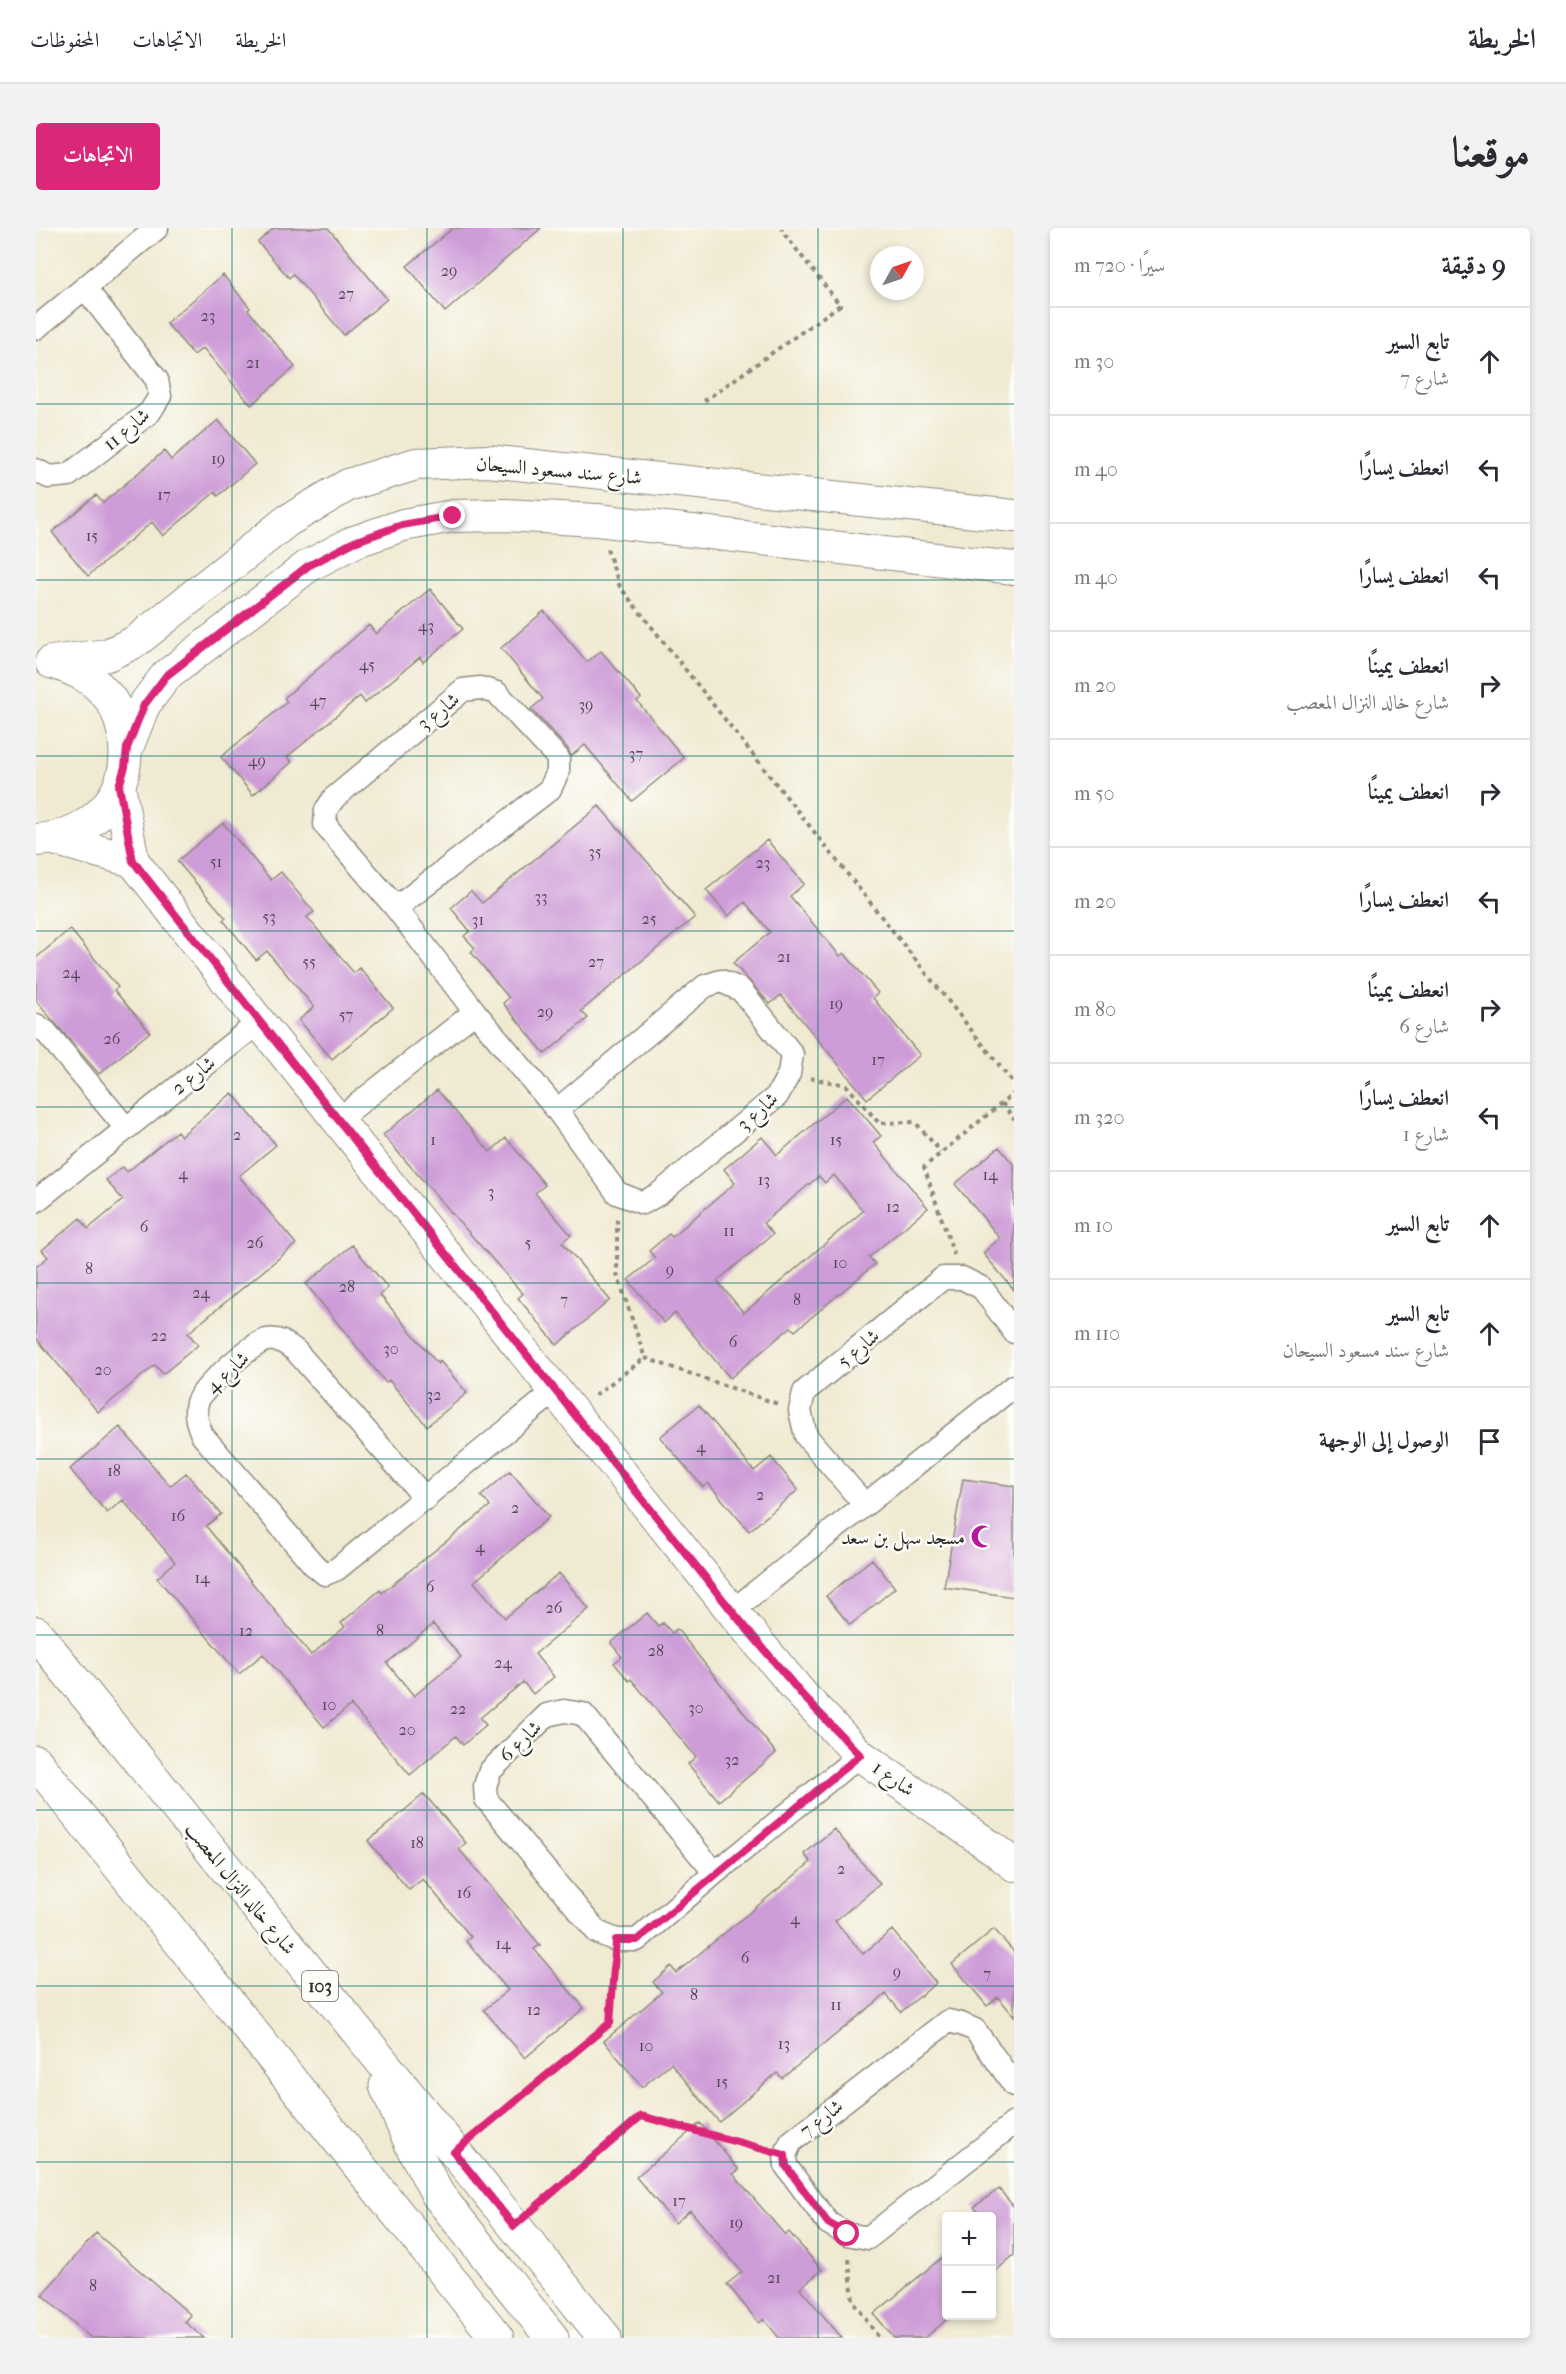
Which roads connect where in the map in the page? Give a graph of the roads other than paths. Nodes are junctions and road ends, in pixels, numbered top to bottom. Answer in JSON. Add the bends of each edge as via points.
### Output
{"nodes":[{"id":1,"x":157,"y":228,"type":"edge"},
{"id":2,"x":86,"y":288,"type":"junction"},
{"id":3,"x":36,"y":328,"type":"edge"},
{"id":4,"x":36,"y":470,"type":"edge"},
{"id":5,"x":1014,"y":516,"type":"edge"},
{"id":6,"x":1014,"y":568,"type":"edge"},
{"id":7,"x":44,"y":661,"type":"edge"},
{"id":8,"x":127,"y":748,"type":"junction"},
{"id":9,"x":119,"y":786,"type":"junction"},
{"id":10,"x":45,"y":839,"type":"edge"},
{"id":11,"x":133,"y":861,"type":"junction"},
{"id":12,"x":396,"y":908,"type":"junction"},
{"id":13,"x":475,"y":1012,"type":"junction"},
{"id":14,"x":260,"y":1022,"type":"junction"},
{"id":15,"x":36,"y":1025,"type":"edge"},
{"id":16,"x":557,"y":1110,"type":"junction"},
{"id":17,"x":339,"y":1119,"type":"junction"},
{"id":18,"x":126,"y":1128,"type":"junction"},
{"id":19,"x":36,"y":1201,"type":"edge"},
{"id":20,"x":1014,"y":1332,"type":"edge"},
{"id":21,"x":1014,"y":1386,"type":"edge"},
{"id":22,"x":564,"y":1402,"type":"junction"},
{"id":23,"x":426,"y":1498,"type":"junction"},
{"id":24,"x":865,"y":1505,"type":"junction"},
{"id":25,"x":732,"y":1611,"type":"junction"},
{"id":26,"x":36,"y":1633,"type":"edge"},
{"id":27,"x":860,"y":1755,"type":"junction"},
{"id":28,"x":36,"y":1762,"type":"edge"},
{"id":29,"x":1014,"y":1865,"type":"edge"},
{"id":30,"x":715,"y":1873,"type":"junction"},
{"id":31,"x":369,"y":2048,"type":"junction"},
{"id":32,"x":1014,"y":2085,"type":"edge"},
{"id":33,"x":1014,"y":2123,"type":"edge"},
{"id":34,"x":440,"y":2267,"type":"junction"},
{"id":35,"x":477,"y":2338,"type":"edge"},
{"id":36,"x":497,"y":2338,"type":"edge"},
{"id":37,"x":552,"y":2338,"type":"edge"},
{"id":38,"x":605,"y":2338,"type":"edge"}],
"edges":[{"from":1,"to":2,"type":"street"},
{"from":2,"to":3,"type":"street"},
{"from":2,"to":4,"type":"street","name":"شارع 11","via":[[157,380],[160,396],[150,412],[69,475],[50,477]]},
{"from":5,"to":7,"type":"main road","name":"شارع سند مسعود السيحان","via":[[488,461],[416,464],[348,485],[287,521],[135,642],[106,655]]},
{"from":6,"to":8,"type":"main road","via":[[597,520],[453,516],[402,525],[354,542],[308,566],[166,676],[144,705]]},
{"from":7,"to":8,"type":"main road","via":[[80,672],[104,691],[120,718]]},
{"from":8,"to":9,"type":"main road"},
{"from":9,"to":10,"type":"main road","via":[[104,810],[81,829]]},
{"from":9,"to":11,"type":"main road","name":"شارع 1"},
{"from":10,"to":11,"type":"main road"},
{"from":11,"to":14,"type":"main road","name":"شارع 1"},
{"from":12,"to":12,"type":"street","name":"شارع 3","via":[[325,825],[326,810],[334,798],[462,690],[480,688],[497,693],[558,758],[558,772],[550,789]]},
{"from":12,"to":13,"type":"street","name":"شارع 3"},
{"from":13,"to":16,"type":"street","name":"شارع 3"},
{"from":13,"to":17,"type":"street"},
{"from":14,"to":17,"type":"main road","name":"شارع 1"},
{"from":14,"to":18,"type":"street","name":"شارع 2"},
{"from":15,"to":18,"type":"street"},
{"from":16,"to":16,"type":"street","name":"شارع 3","via":[[705,986],[721,981],[741,990],[792,1054],[789,1074],[777,1096],[643,1203],[617,1193]]},
{"from":17,"to":22,"type":"main road","name":"شارع 1"},
{"from":18,"to":19,"type":"street","name":"شارع 2"},
{"from":20,"to":24,"type":"street","name":"شارع 5","via":[[982,1288],[962,1278],[943,1278],[804,1392],[800,1411],[806,1436]]},
{"from":21,"to":24,"type":"street"},
{"from":22,"to":23,"type":"street","name":"شارع 4"},
{"from":22,"to":25,"type":"main road","name":"شارع 1"},
{"from":23,"to":23,"type":"street","name":"شارع 4","via":[[337,1569],[325,1574],[202,1435],[196,1417],[197,1401],[223,1370],[264,1340],[279,1339],[296,1351]]},
{"from":24,"to":25,"type":"street"},
{"from":25,"to":27,"type":"main road","name":"شارع 1","via":[[803,1696]]},
{"from":26,"to":31,"type":"main road","name":"شارع خالد النزال المعصب","number":"103"},
{"from":27,"to":29,"type":"main road","name":"شارع 1"},
{"from":27,"to":30,"type":"street"},
{"from":28,"to":34,"type":"main road"},
{"from":30,"to":30,"type":"street","name":"شارع 6","via":[[637,1940],[616,1940],[597,1932],[486,1799],[490,1771],[547,1715],[564,1711],[583,1714]]},
{"from":31,"to":37,"type":"main road","via":[[438,2195]]},
{"from":31,"to":38,"type":"main road","name":"شارع خالد النزال المعصب","number":"103"},
{"from":32,"to":33,"type":"street","name":"شارع 7","via":[[975,2030],[948,2021],[791,2142],[785,2155],[786,2166],[828,2223],[847,2234],[868,2238]]},
{"from":34,"to":35,"type":"main road"},
{"from":34,"to":36,"type":"main road"}]}
